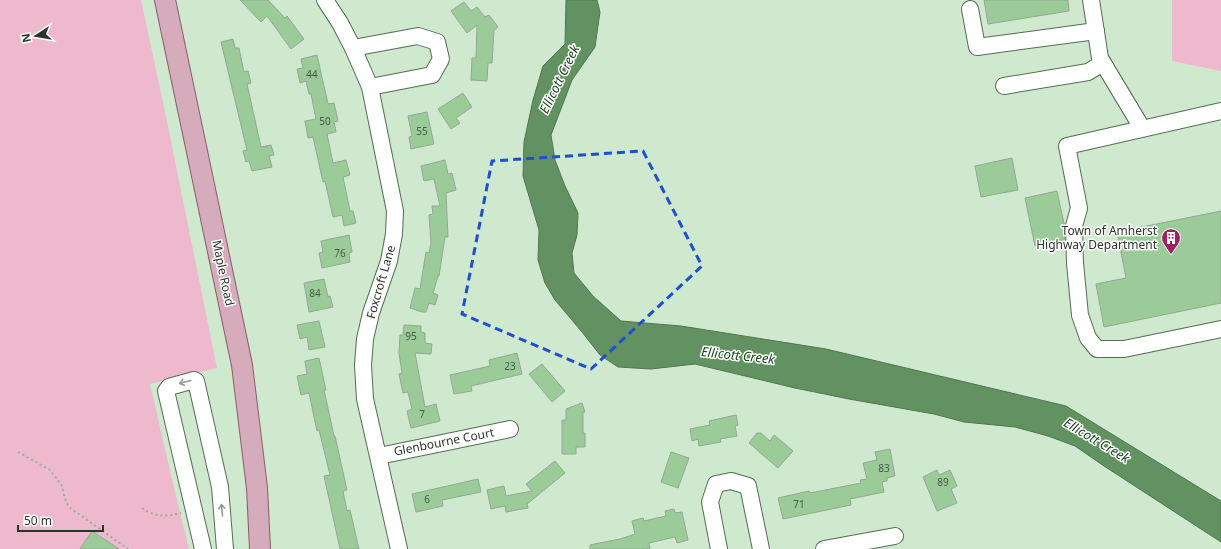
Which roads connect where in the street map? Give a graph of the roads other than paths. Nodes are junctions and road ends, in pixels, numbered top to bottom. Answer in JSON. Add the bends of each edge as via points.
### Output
{"nodes":[{"id":1,"x":165,"y":0,"type":"edge"},
{"id":2,"x":324,"y":0,"type":"edge"},
{"id":3,"x":1091,"y":0,"type":"edge"},
{"id":4,"x":970,"y":9,"type":"dead end"},
{"id":5,"x":1096,"y":31,"type":"junction"},
{"id":6,"x":353,"y":48,"type":"junction"},
{"id":7,"x":1103,"y":64,"type":"junction"},
{"id":8,"x":1004,"y":86,"type":"dead end"},
{"id":9,"x":370,"y":88,"type":"junction"},
{"id":10,"x":1221,"y":111,"type":"edge"},
{"id":11,"x":1142,"y":128,"type":"junction"},
{"id":12,"x":1221,"y":329,"type":"edge"},
{"id":13,"x":510,"y":429,"type":"dead end"},
{"id":14,"x":379,"y":456,"type":"junction"},
{"id":15,"x":895,"y":536,"type":"dead end"},
{"id":16,"x":203,"y":549,"type":"edge"},
{"id":17,"x":225,"y":549,"type":"edge"},
{"id":18,"x":260,"y":549,"type":"edge"},
{"id":19,"x":399,"y":549,"type":"edge"},
{"id":20,"x":719,"y":549,"type":"edge"},
{"id":21,"x":761,"y":549,"type":"edge"},
{"id":22,"x":824,"y":549,"type":"edge"}],
"edges":[{"from":1,"to":18,"type":"main road","name":"Maple Road","via":[[242,365],[257,488]]},
{"from":2,"to":6,"type":"street","name":"Foxcroft Lane"},
{"from":3,"to":5,"type":"street"},
{"from":4,"to":5,"type":"street","via":[[977,47]]},
{"from":5,"to":7,"type":"street"},
{"from":6,"to":9,"type":"street","name":"Foxcroft Lane"},
{"from":6,"to":9,"type":"street","via":[[418,36],[437,42],[441,59],[432,75]]},
{"from":7,"to":8,"type":"street","via":[[1088,72]]},
{"from":7,"to":11,"type":"street"},
{"from":9,"to":14,"type":"street","name":"Foxcroft Lane","via":[[395,211],[389,261],[371,313],[363,365],[365,399]]},
{"from":10,"to":11,"type":"street"},
{"from":11,"to":12,"type":"street","via":[[1067,146],[1079,208],[1074,226],[1080,315],[1088,338],[1098,349],[1124,349]]},
{"from":13,"to":14,"type":"street","name":"Glenbourne Court"},
{"from":14,"to":19,"type":"street","name":"Foxcroft Lane"},
{"from":15,"to":22,"type":"street"},
{"from":17,"to":16,"type":"street","one_way":true,"via":[[220,487],[194,380],[169,386],[166,391]]},
{"from":20,"to":21,"type":"street","via":[[710,502],[716,484],[731,481],[748,486]]}]}
